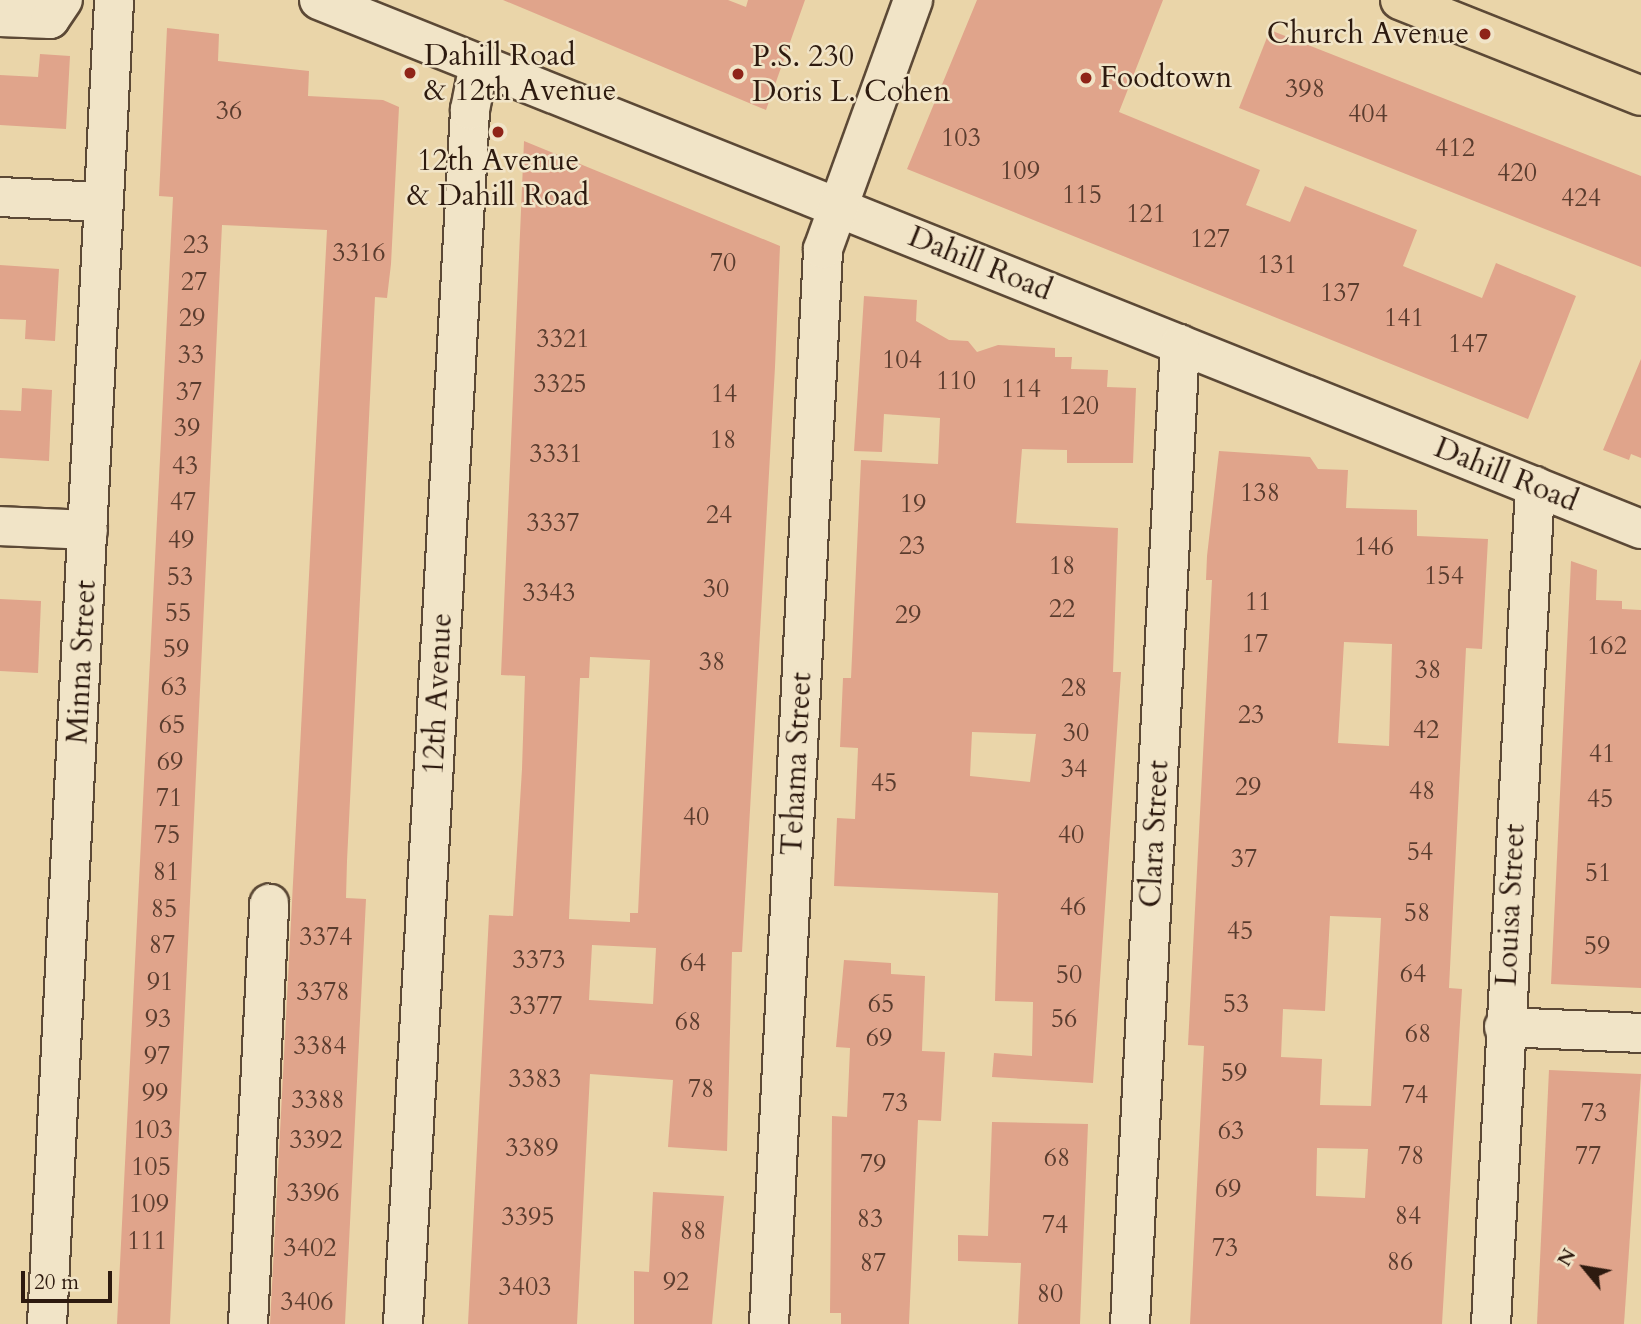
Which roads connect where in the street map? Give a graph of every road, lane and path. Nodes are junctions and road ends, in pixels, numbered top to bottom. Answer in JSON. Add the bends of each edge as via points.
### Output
{"nodes":[{"id":1,"x":63,"y":0,"type":"edge"},
{"id":2,"x":114,"y":0,"type":"edge"},
{"id":3,"x":319,"y":0,"type":"edge"},
{"id":4,"x":913,"y":0,"type":"edge"},
{"id":5,"x":1417,"y":3,"type":"edge"},
{"id":6,"x":0,"y":17,"type":"edge"},
{"id":7,"x":479,"y":64,"type":"junction"},
{"id":8,"x":1641,"y":96,"type":"edge"},
{"id":9,"x":0,"y":197,"type":"edge"},
{"id":10,"x":102,"y":202,"type":"junction"},
{"id":11,"x":836,"y":207,"type":"junction"},
{"id":12,"x":1180,"y":344,"type":"junction"},
{"id":13,"x":1535,"y":486,"type":"junction"},
{"id":14,"x":0,"y":526,"type":"edge"},
{"id":15,"x":1641,"y":529,"type":"edge"},
{"id":16,"x":89,"y":530,"type":"junction"},
{"id":17,"x":269,"y":904,"type":"dead end"},
{"id":18,"x":1504,"y":1027,"type":"junction"},
{"id":19,"x":1641,"y":1033,"type":"edge"},
{"id":20,"x":47,"y":1324,"type":"edge"},
{"id":21,"x":248,"y":1324,"type":"edge"},
{"id":22,"x":403,"y":1324,"type":"edge"},
{"id":23,"x":769,"y":1324,"type":"edge"},
{"id":24,"x":1130,"y":1324,"type":"edge"},
{"id":25,"x":1490,"y":1324,"type":"edge"}],
"edges":[{"from":1,"to":6,"type":"street","via":[[50,19]]},
{"from":2,"to":10,"type":"street","name":"Minna Street"},
{"from":3,"to":7,"type":"street","name":"Dahill Road"},
{"from":4,"to":11,"type":"street","name":"Tehama Street"},
{"from":5,"to":8,"type":"main road"},
{"from":7,"to":11,"type":"street","name":"Dahill Road"},
{"from":7,"to":22,"type":"street","name":"12th Avenue","via":[[469,120]]},
{"from":9,"to":10,"type":"street"},
{"from":10,"to":16,"type":"street","name":"Minna Street"},
{"from":11,"to":12,"type":"street","name":"Dahill Road"},
{"from":11,"to":23,"type":"street","name":"Tehama Street","via":[[823,249]]},
{"from":12,"to":13,"type":"street","name":"Dahill Road"},
{"from":12,"to":24,"type":"street","name":"Clara Street"},
{"from":13,"to":15,"type":"street","name":"Dahill Road"},
{"from":13,"to":18,"type":"street","name":"Louisa Street"},
{"from":14,"to":16,"type":"street"},
{"from":16,"to":20,"type":"street","name":"Minna Street"},
{"from":17,"to":21,"type":"street"},
{"from":18,"to":19,"type":"street"},
{"from":18,"to":25,"type":"street","name":"Louisa Street"}]}
